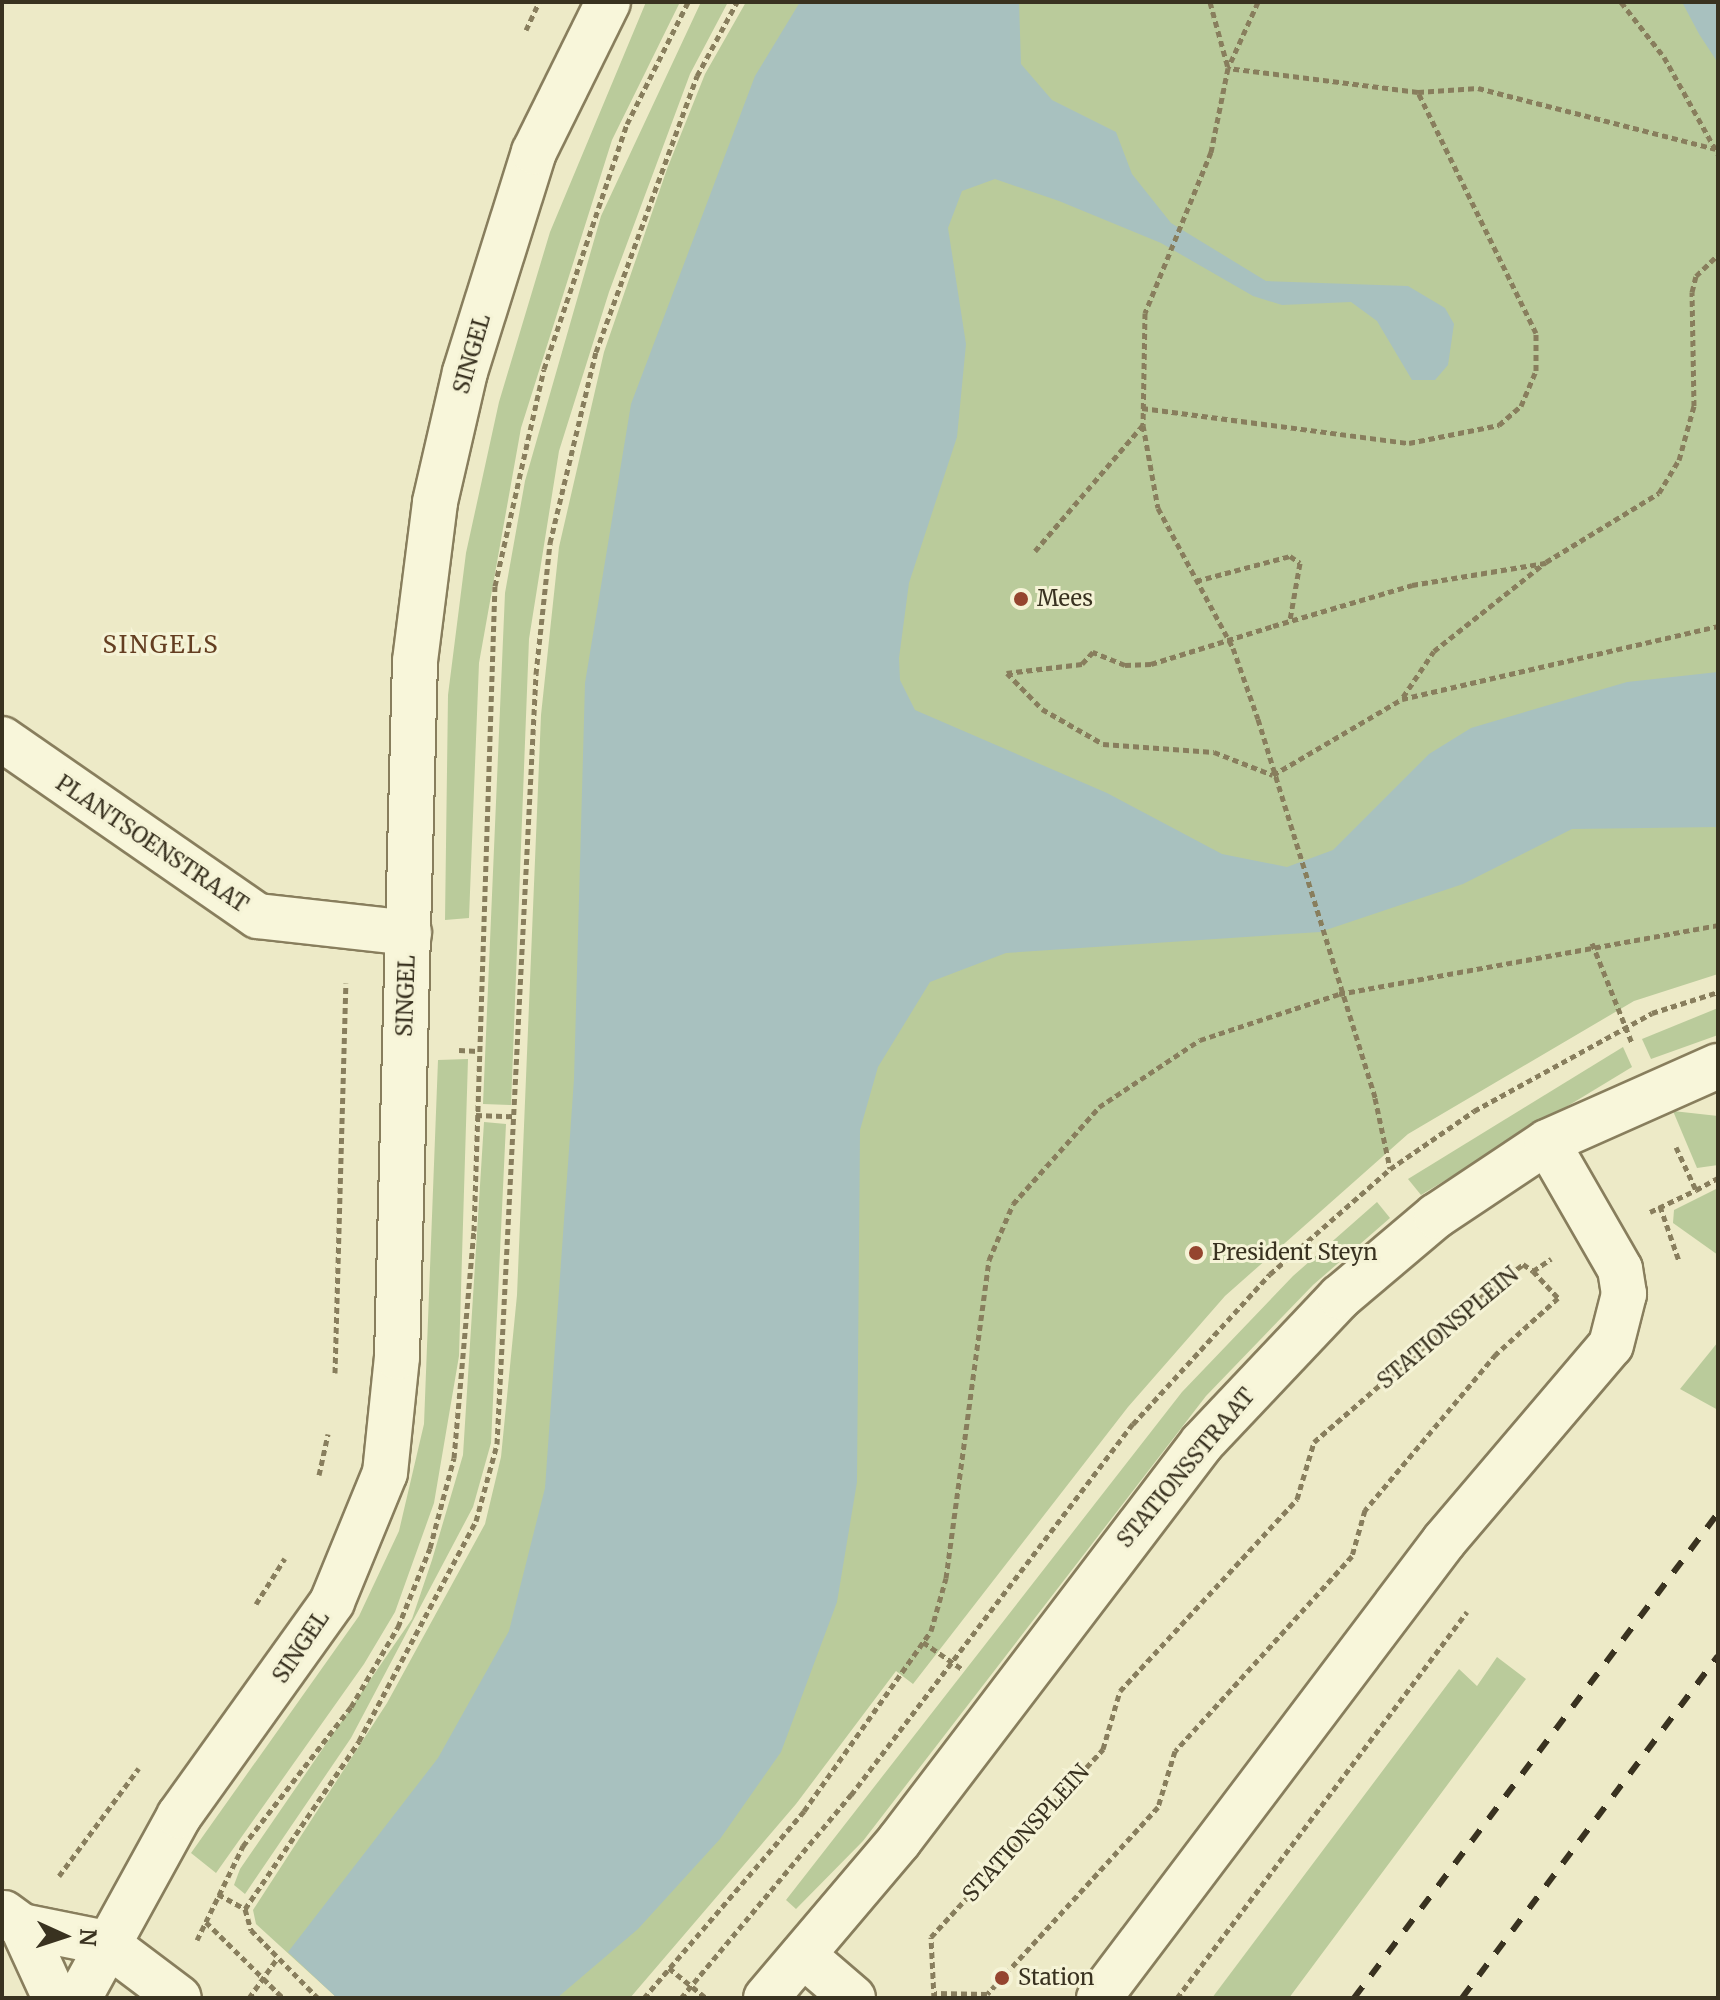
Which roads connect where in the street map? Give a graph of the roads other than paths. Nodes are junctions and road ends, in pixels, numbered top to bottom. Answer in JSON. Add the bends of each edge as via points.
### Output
{"nodes":[{"id":1,"x":608,"y":2,"type":"edge"},
{"id":2,"x":2,"y":739,"type":"edge"},
{"id":3,"x":409,"y":933,"type":"junction"},
{"id":4,"x":1718,"y":1066,"type":"edge"},
{"id":5,"x":1547,"y":1142,"type":"junction"},
{"id":6,"x":12,"y":1919,"type":"edge"},
{"id":7,"x":106,"y":1943,"type":"junction"},
{"id":8,"x":803,"y":1955,"type":"junction"},
{"id":9,"x":52,"y":1993,"type":"edge"},
{"id":10,"x":179,"y":1998,"type":"edge"},
{"id":11,"x":766,"y":1998,"type":"edge"},
{"id":12,"x":853,"y":1998,"type":"edge"},
{"id":13,"x":1099,"y":1998,"type":"edge"}],
"edges":[{"from":1,"to":3,"type":"street","name":"SINGEL","via":[[534,152],[465,372],[435,502],[415,661]]},
{"from":2,"to":3,"type":"street","name":"PLANTSOENSTRAAT","via":[[235,904],[285,923]]},
{"from":3,"to":7,"type":"street","name":"SINGEL","via":[[397,1357],[385,1473],[370,1522],[332,1602],[179,1816]]},
{"from":4,"to":5,"type":"street","name":"STATIONSSTRAAT"},
{"from":5,"to":8,"type":"street","name":"STATIONSSTRAAT","via":[[1436,1216],[1340,1297],[1202,1443],[965,1756]]},
{"from":5,"to":13,"type":"street","via":[[1620,1269],[1624,1294],[1611,1345],[1444,1541]]},
{"from":6,"to":7,"type":"street"},
{"from":6,"to":9,"type":"street"},
{"from":7,"to":9,"type":"street","name":"SINGEL"},
{"from":7,"to":10,"type":"street"},
{"from":8,"to":11,"type":"street","name":"STATIONSSTRAAT"},
{"from":8,"to":12,"type":"street"}]}
